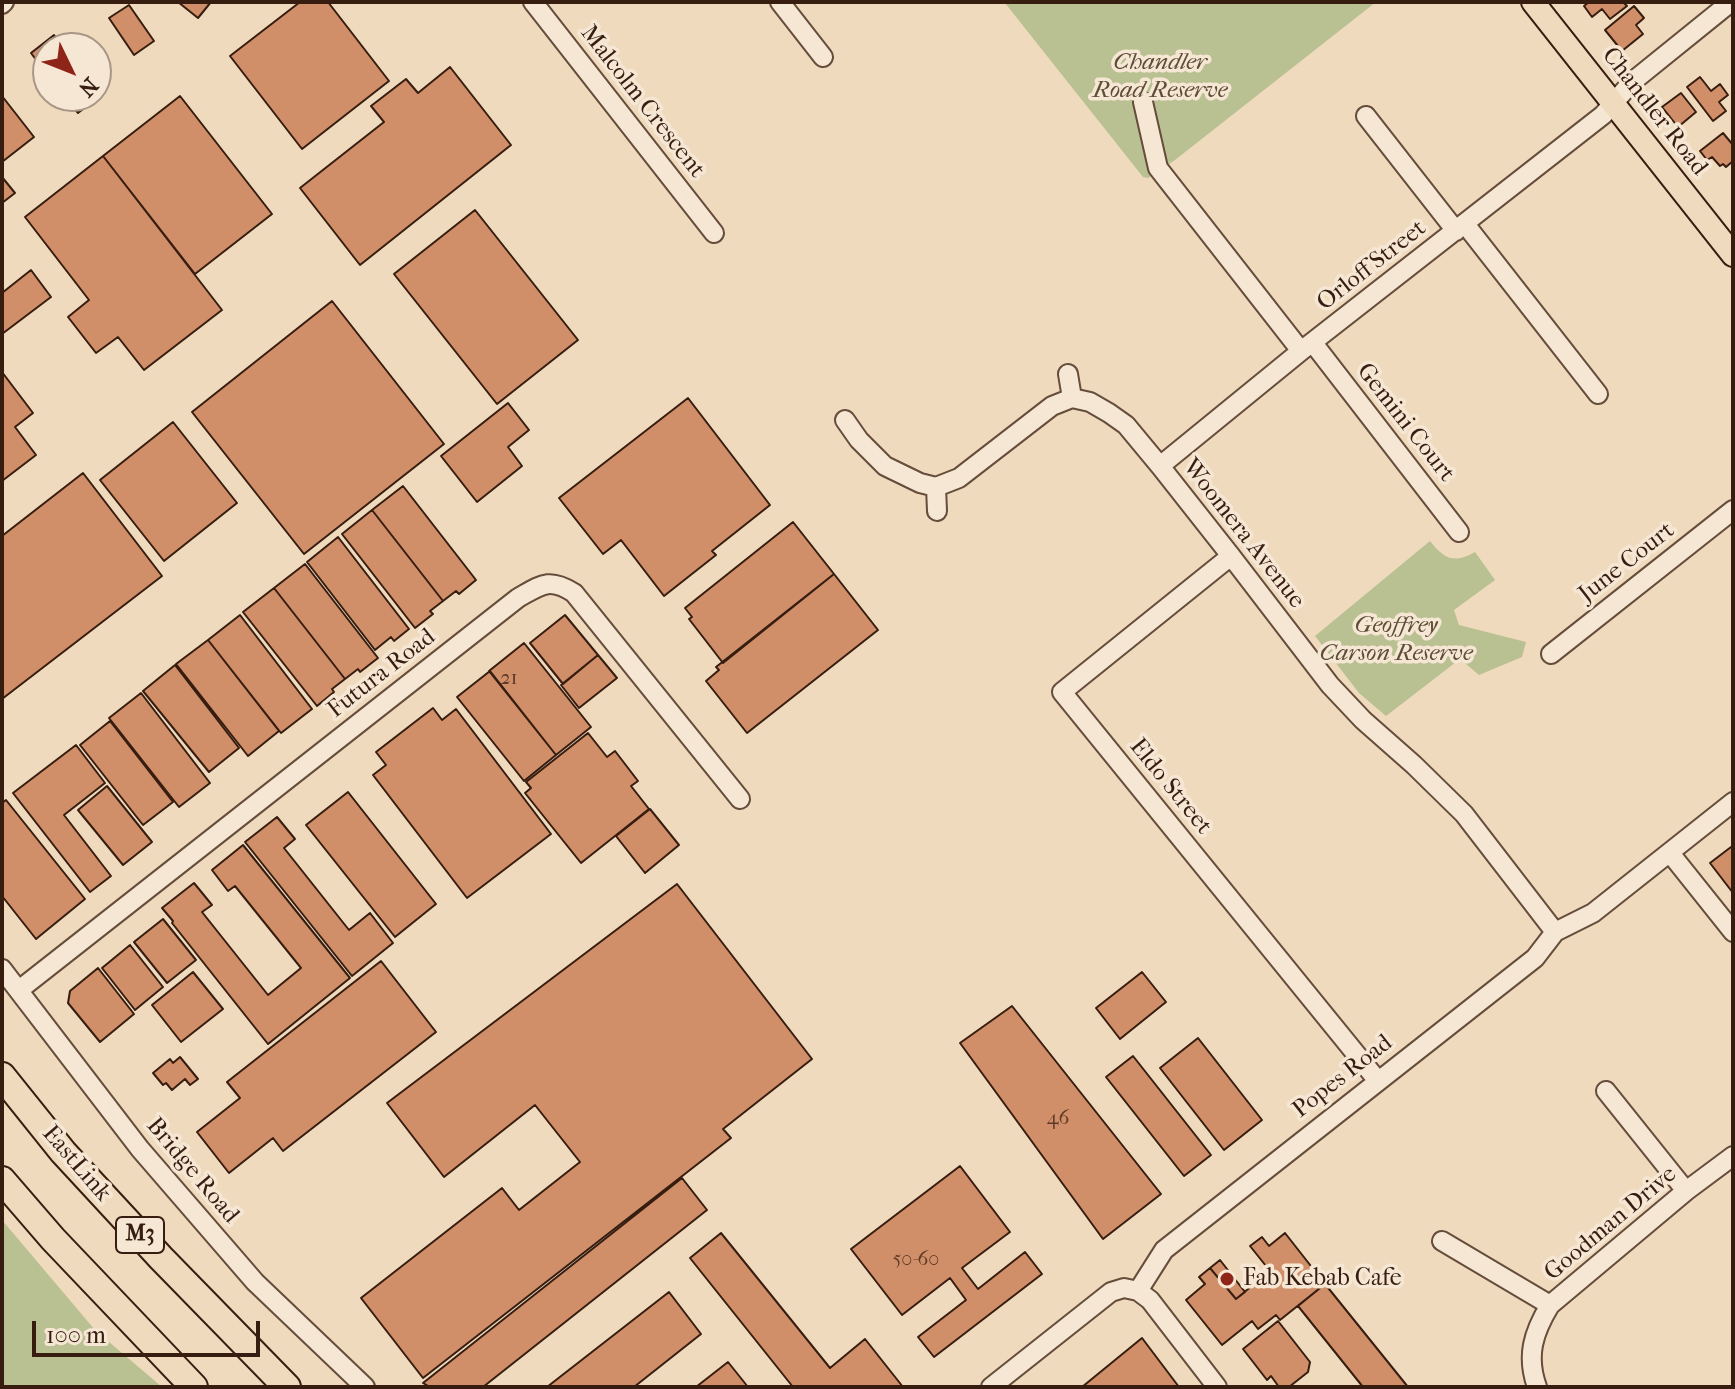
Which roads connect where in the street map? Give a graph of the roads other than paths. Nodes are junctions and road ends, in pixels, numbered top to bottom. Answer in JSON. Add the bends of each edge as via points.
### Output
{"nodes":[{"id":1,"x":533,"y":2,"type":"edge"},
{"id":2,"x":780,"y":2,"type":"edge"},
{"id":3,"x":1533,"y":2,"type":"edge"},
{"id":4,"x":1731,"y":2,"type":"edge"},
{"id":5,"x":823,"y":57,"type":"dead end"},
{"id":6,"x":1143,"y":102,"type":"dead end"},
{"id":7,"x":1613,"y":103,"type":"junction"},
{"id":8,"x":1366,"y":116,"type":"dead end"},
{"id":9,"x":1461,"y":227,"type":"junction"},
{"id":10,"x":714,"y":233,"type":"dead end"},
{"id":11,"x":1733,"y":255,"type":"edge"},
{"id":12,"x":1307,"y":347,"type":"junction"},
{"id":13,"x":1068,"y":374,"type":"dead end"},
{"id":14,"x":1598,"y":394,"type":"dead end"},
{"id":15,"x":1072,"y":398,"type":"junction"},
{"id":16,"x":845,"y":420,"type":"dead end"},
{"id":17,"x":1160,"y":466,"type":"junction"},
{"id":18,"x":936,"y":487,"type":"junction"},
{"id":19,"x":1733,"y":510,"type":"edge"},
{"id":20,"x":937,"y":511,"type":"dead end"},
{"id":21,"x":1459,"y":532,"type":"dead end"},
{"id":22,"x":1231,"y":556,"type":"junction"},
{"id":23,"x":1551,"y":654,"type":"dead end"},
{"id":24,"x":740,"y":799,"type":"dead end"},
{"id":25,"x":1733,"y":802,"type":"edge"},
{"id":26,"x":1670,"y":853,"type":"junction"},
{"id":27,"x":1555,"y":932,"type":"junction"},
{"id":28,"x":1733,"y":932,"type":"edge"},
{"id":29,"x":2,"y":969,"type":"edge"},
{"id":30,"x":19,"y":990,"type":"junction"},
{"id":31,"x":2,"y":1076,"type":"edge"},
{"id":32,"x":1378,"y":1081,"type":"junction"},
{"id":33,"x":1606,"y":1091,"type":"dead end"},
{"id":34,"x":1733,"y":1156,"type":"edge"},
{"id":35,"x":2,"y":1180,"type":"edge"},
{"id":36,"x":1686,"y":1191,"type":"junction"},
{"id":37,"x":1442,"y":1241,"type":"dead end"},
{"id":38,"x":1138,"y":1291,"type":"junction"},
{"id":39,"x":1550,"y":1305,"type":"junction"},
{"id":40,"x":194,"y":1387,"type":"edge"},
{"id":41,"x":287,"y":1387,"type":"edge"},
{"id":42,"x":365,"y":1387,"type":"edge"},
{"id":43,"x":991,"y":1387,"type":"edge"},
{"id":44,"x":1217,"y":1387,"type":"edge"},
{"id":45,"x":1537,"y":1387,"type":"edge"}],
"edges":[{"from":1,"to":10,"type":"street","name":"Malcolm Crescent"},
{"from":2,"to":5,"type":"street"},
{"from":3,"to":7,"type":"main road","name":"Chandler Road"},
{"from":4,"to":7,"type":"street","name":"Orloff Street"},
{"from":6,"to":12,"type":"street","name":"Gemini Court","via":[[1158,168]]},
{"from":7,"to":9,"type":"street","name":"Orloff Street"},
{"from":7,"to":11,"type":"main road","name":"Chandler Road"},
{"from":8,"to":9,"type":"street"},
{"from":9,"to":12,"type":"street","name":"Orloff Street"},
{"from":9,"to":14,"type":"street"},
{"from":12,"to":17,"type":"street","name":"Orloff Street"},
{"from":12,"to":21,"type":"street","name":"Gemini Court"},
{"from":13,"to":15,"type":"street"},
{"from":15,"to":17,"type":"street","name":"Woomera Avenue","via":[[1090,402],[1126,425]]},
{"from":15,"to":18,"type":"street","via":[[1052,406],[959,478]]},
{"from":16,"to":18,"type":"street","via":[[885,466]]},
{"from":17,"to":22,"type":"street","name":"Woomera Avenue"},
{"from":18,"to":20,"type":"street"},
{"from":19,"to":23,"type":"street","name":"June Court"},
{"from":22,"to":27,"type":"street","name":"Woomera Avenue","via":[[1330,685],[1464,814]]},
{"from":22,"to":32,"type":"street","name":"Eldo Street","via":[[1062,692]]},
{"from":24,"to":30,"type":"street","name":"Futura Road","via":[[574,593],[559,583],[542,585],[518,598]]},
{"from":25,"to":26,"type":"street","name":"Popes Road"},
{"from":26,"to":27,"type":"street","name":"Popes Road","via":[[1593,913]]},
{"from":26,"to":28,"type":"street"},
{"from":27,"to":32,"type":"street","name":"Popes Road","via":[[1535,958]]},
{"from":29,"to":30,"type":"street","name":"Bridge Road"},
{"from":30,"to":42,"type":"street","name":"Bridge Road","via":[[192,1210],[255,1282]]},
{"from":31,"to":41,"type":"highway","name":"EastLink","number":"M3","via":[[63,1152]]},
{"from":32,"to":38,"type":"street","name":"Popes Road","via":[[1164,1250]]},
{"from":33,"to":36,"type":"street"},
{"from":34,"to":36,"type":"street","name":"Goodman Drive"},
{"from":35,"to":40,"type":"highway","number":"M3"},
{"from":36,"to":39,"type":"street","name":"Goodman Drive"},
{"from":37,"to":39,"type":"street"},
{"from":38,"to":43,"type":"street","via":[[1111,1292]]},
{"from":38,"to":44,"type":"street"},
{"from":39,"to":45,"type":"street","name":"Goodman Drive","via":[[1531,1346]]}]}
